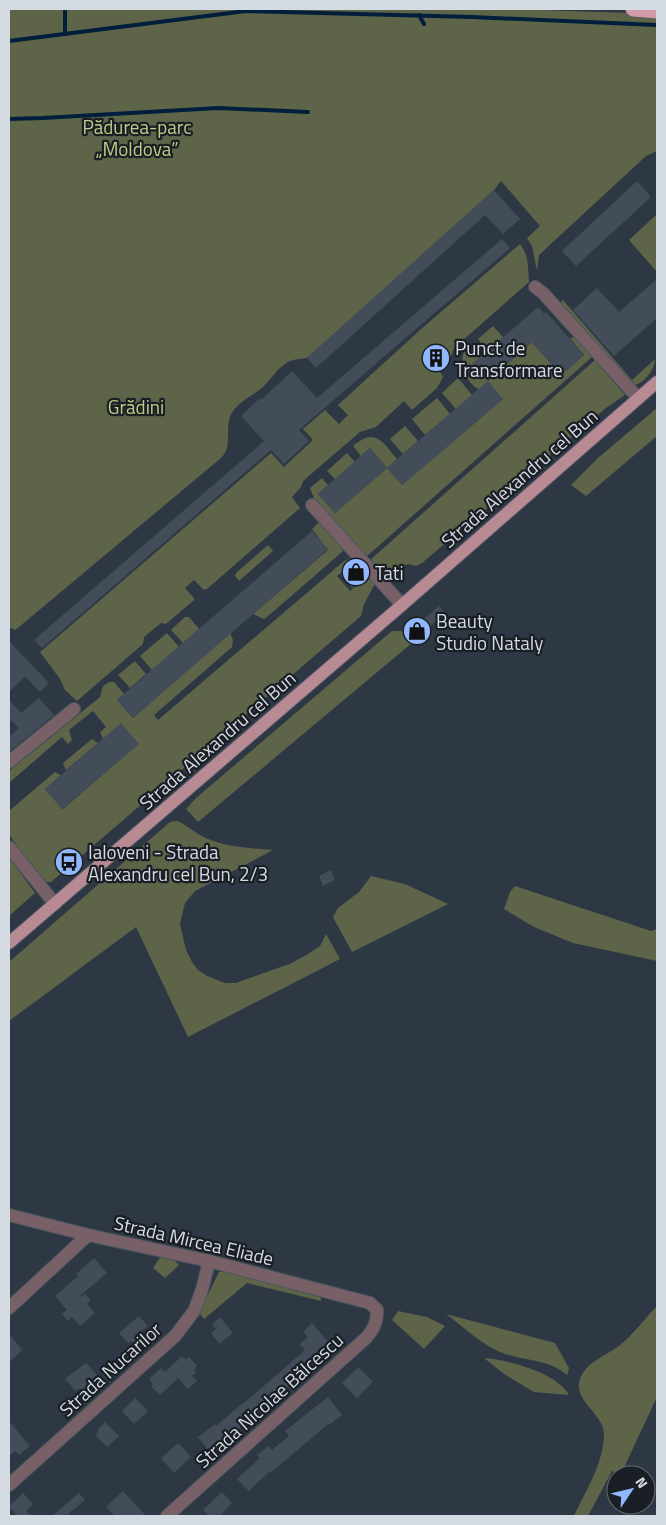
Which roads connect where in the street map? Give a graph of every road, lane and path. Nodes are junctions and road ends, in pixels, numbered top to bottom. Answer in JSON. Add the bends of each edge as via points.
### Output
{"nodes":[{"id":1,"x":633,"y":9,"type":"edge"},
{"id":2,"x":657,"y":11,"type":"edge"},
{"id":3,"x":535,"y":287,"type":"dead end"},
{"id":4,"x":657,"y":382,"type":"edge"},
{"id":5,"x":638,"y":398,"type":"junction"},
{"id":6,"x":312,"y":505,"type":"dead end"},
{"id":7,"x":402,"y":605,"type":"junction"},
{"id":8,"x":74,"y":709,"type":"dead end"},
{"id":9,"x":9,"y":762,"type":"edge"},
{"id":10,"x":9,"y":847,"type":"edge"},
{"id":11,"x":55,"y":904,"type":"junction"},
{"id":12,"x":9,"y":943,"type":"edge"},
{"id":13,"x":9,"y":1215,"type":"edge"},
{"id":14,"x":88,"y":1235,"type":"junction"},
{"id":15,"x":210,"y":1261,"type":"junction"},
{"id":16,"x":370,"y":1303,"type":"joint"},
{"id":17,"x":9,"y":1308,"type":"edge"},
{"id":18,"x":9,"y":1485,"type":"edge"},
{"id":19,"x":167,"y":1516,"type":"edge"}],
"edges":[{"from":1,"to":2,"type":"highway"},
{"from":3,"to":5,"type":"street"},
{"from":4,"to":5,"type":"main road","name":"Strada Alexandru cel Bun"},
{"from":5,"to":7,"type":"main road","name":"Strada Alexandru cel Bun"},
{"from":6,"to":7,"type":"street"},
{"from":7,"to":11,"type":"main road","name":"Strada Alexandru cel Bun"},
{"from":8,"to":9,"type":"street"},
{"from":10,"to":11,"type":"street"},
{"from":11,"to":12,"type":"main road","name":"Strada Alexandru cel Bun"},
{"from":13,"to":14,"type":"street","name":"Strada Mircea Eliade"},
{"from":14,"to":15,"type":"street","name":"Strada Mircea Eliade"},
{"from":14,"to":17,"type":"street"},
{"from":15,"to":16,"type":"street","name":"Strada Mircea Eliade"},
{"from":15,"to":18,"type":"street","name":"Strada Nucarilor","via":[[194,1311],[175,1336]]},
{"from":16,"to":19,"type":"street","name":"Strada Nicolae Bălcescu","via":[[377,1310],[377,1320],[366,1338]]}]}
